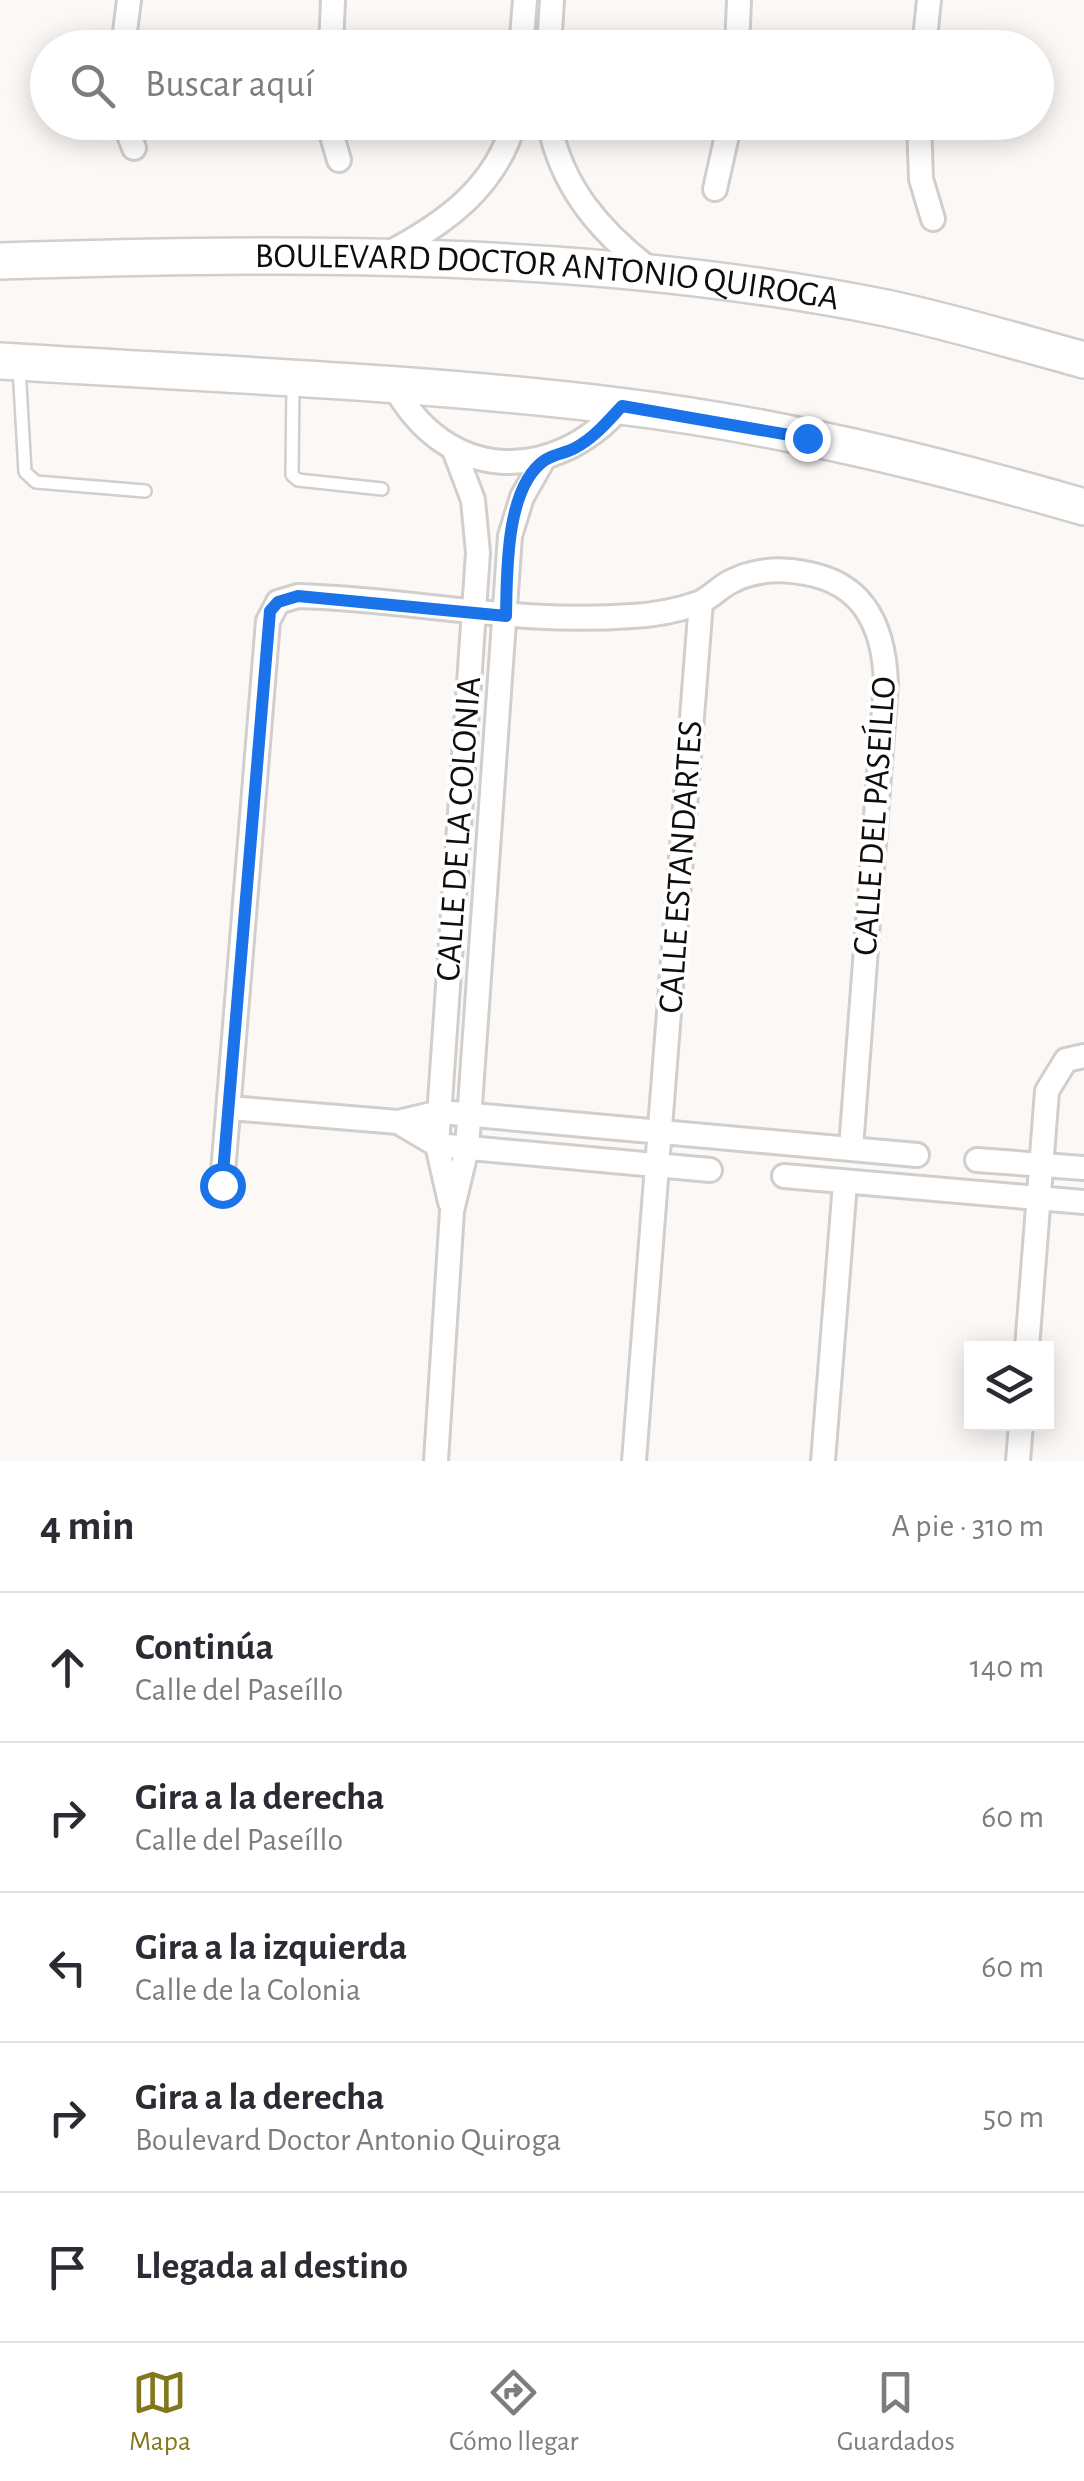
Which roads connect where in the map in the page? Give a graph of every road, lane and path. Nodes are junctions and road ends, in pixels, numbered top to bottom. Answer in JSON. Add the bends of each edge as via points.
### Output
{"nodes":[{"id":1,"x":128,"y":0,"type":"edge"},
{"id":2,"x":333,"y":0,"type":"edge"},
{"id":3,"x":525,"y":0,"type":"edge"},
{"id":4,"x":552,"y":0,"type":"edge"},
{"id":5,"x":739,"y":0,"type":"edge"},
{"id":6,"x":928,"y":0,"type":"edge"},
{"id":7,"x":125,"y":30,"type":"edge"},
{"id":8,"x":332,"y":30,"type":"edge"},
{"id":9,"x":523,"y":30,"type":"edge"},
{"id":10,"x":550,"y":30,"type":"edge"},
{"id":11,"x":738,"y":30,"type":"edge"},
{"id":12,"x":926,"y":30,"type":"edge"},
{"id":13,"x":131,"y":140,"type":"edge"},
{"id":14,"x":334,"y":140,"type":"edge"},
{"id":15,"x":508,"y":140,"type":"edge"},
{"id":16,"x":534,"y":140,"type":"edge"},
{"id":17,"x":552,"y":140,"type":"edge"},
{"id":18,"x":726,"y":140,"type":"edge"},
{"id":19,"x":920,"y":140,"type":"edge"},
{"id":20,"x":553,"y":146,"type":"junction"},
{"id":21,"x":134,"y":148,"type":"dead end"},
{"id":22,"x":340,"y":160,"type":"dead end"},
{"id":23,"x":715,"y":189,"type":"dead end"},
{"id":24,"x":933,"y":219,"type":"dead end"},
{"id":25,"x":384,"y":256,"type":"junction"},
{"id":26,"x":0,"y":260,"type":"edge"},
{"id":27,"x":655,"y":273,"type":"junction"},
{"id":28,"x":1084,"y":360,"type":"edge"},
{"id":29,"x":9,"y":362,"type":"edge"},
{"id":30,"x":294,"y":378,"type":"junction"},
{"id":31,"x":393,"y":384,"type":"junction"},
{"id":32,"x":622,"y":406,"type":"junction"},
{"id":33,"x":454,"y":450,"type":"junction"},
{"id":34,"x":544,"y":460,"type":"junction"},
{"id":35,"x":382,"y":489,"type":"dead end"},
{"id":36,"x":145,"y":490,"type":"dead end"},
{"id":37,"x":1084,"y":507,"type":"edge"},
{"id":38,"x":701,"y":602,"type":"junction"},
{"id":39,"x":474,"y":614,"type":"junction"},
{"id":40,"x":506,"y":616,"type":"junction"},
{"id":41,"x":1084,"y":1056,"type":"edge"},
{"id":42,"x":230,"y":1108,"type":"junction"},
{"id":43,"x":440,"y":1112,"type":"junction"},
{"id":44,"x":468,"y":1116,"type":"junction"},
{"id":45,"x":398,"y":1122,"type":"junction"},
{"id":46,"x":660,"y":1131,"type":"junction"},
{"id":47,"x":436,"y":1145,"type":"junction"},
{"id":48,"x":467,"y":1148,"type":"junction"},
{"id":49,"x":851,"y":1148,"type":"junction"},
{"id":50,"x":917,"y":1155,"type":"dead end"},
{"id":51,"x":977,"y":1160,"type":"dead end"},
{"id":52,"x":1041,"y":1165,"type":"junction"},
{"id":53,"x":658,"y":1166,"type":"junction"},
{"id":54,"x":1084,"y":1168,"type":"edge"},
{"id":55,"x":710,"y":1170,"type":"dead end"},
{"id":56,"x":784,"y":1176,"type":"dead end"},
{"id":57,"x":845,"y":1184,"type":"junction"},
{"id":58,"x":222,"y":1185,"type":"dead end"},
{"id":59,"x":1038,"y":1199,"type":"junction"},
{"id":60,"x":1084,"y":1202,"type":"edge"},
{"id":61,"x":452,"y":1210,"type":"junction"},
{"id":62,"x":1028,"y":1341,"type":"edge"},
{"id":63,"x":1020,"y":1431,"type":"edge"},
{"id":64,"x":436,"y":1461,"type":"edge"},
{"id":65,"x":634,"y":1461,"type":"edge"},
{"id":66,"x":823,"y":1461,"type":"edge"},
{"id":67,"x":1018,"y":1461,"type":"edge"}],
"edges":[{"from":1,"to":7,"type":"street"},
{"from":2,"to":8,"type":"street"},
{"from":3,"to":9,"type":"street"},
{"from":4,"to":10,"type":"street"},
{"from":5,"to":11,"type":"street"},
{"from":6,"to":12,"type":"street"},
{"from":13,"to":21,"type":"street"},
{"from":14,"to":22,"type":"street"},
{"from":15,"to":25,"type":"street","via":[[493,173],[470,198]]},
{"from":16,"to":20,"type":"street"},
{"from":17,"to":20,"type":"street"},
{"from":18,"to":23,"type":"street"},
{"from":19,"to":24,"type":"street","via":[[921,179]]},
{"from":20,"to":27,"type":"street","via":[[591,216]]},
{"from":25,"to":26,"type":"main road","name":"BOULEVARD DOCTOR ANTONIO QUIROGA"},
{"from":25,"to":27,"type":"main road","name":"BOULEVARD DOCTOR ANTONIO QUIROGA"},
{"from":27,"to":28,"type":"main road","name":"BOULEVARD DOCTOR ANTONIO QUIROGA","via":[[888,309]]},
{"from":29,"to":30,"type":"main road"},
{"from":29,"to":36,"type":"lane","via":[[25,472],[36,482]]},
{"from":30,"to":31,"type":"main road"},
{"from":30,"to":35,"type":"lane","via":[[292,476]]},
{"from":31,"to":32,"type":"main road"},
{"from":31,"to":33,"type":"street","name":"CALLE DE LA COLONIA","via":[[418,422]]},
{"from":32,"to":34,"type":"street","name":"CALLE DE LA COLONIA","via":[[574,449]]},
{"from":32,"to":37,"type":"main road","via":[[945,467]]},
{"from":33,"to":34,"type":"street","name":"CALLE DE LA COLONIA","via":[[498,463]]},
{"from":33,"to":39,"type":"street","name":"CALLE DE LA COLONIA","via":[[478,526]]},
{"from":34,"to":40,"type":"street","name":"CALLE DE LA COLONIA","via":[[514,516]]},
{"from":38,"to":40,"type":"street","name":"CALLE DEL PASEÍLLO","via":[[637,616]]},
{"from":38,"to":46,"type":"street","name":"CALLE ESTANDARTES"},
{"from":38,"to":49,"type":"street","name":"CALLE DEL PASEÍLLO","via":[[754,573],[808,573],[850,591],[877,622],[885,644]]},
{"from":39,"to":40,"type":"street","name":"CALLE DEL PASEÍLLO"},
{"from":39,"to":42,"type":"street","name":"CALLE DEL PASEÍLLO","via":[[298,596],[270,611]]},
{"from":39,"to":43,"type":"street","name":"CALLE DE LA COLONIA"},
{"from":40,"to":44,"type":"street","name":"CALLE DE LA COLONIA"},
{"from":41,"to":52,"type":"street","via":[[1066,1060],[1047,1092]]},
{"from":42,"to":45,"type":"street"},
{"from":42,"to":58,"type":"street","name":"CALLE DEL PASEÍLLO"},
{"from":43,"to":44,"type":"street"},
{"from":43,"to":45,"type":"street"},
{"from":43,"to":47,"type":"street","name":"CALLE DE LA COLONIA"},
{"from":44,"to":46,"type":"street"},
{"from":44,"to":48,"type":"street","name":"CALLE DE LA COLONIA"},
{"from":45,"to":47,"type":"street"},
{"from":46,"to":49,"type":"street"},
{"from":46,"to":53,"type":"street","name":"CALLE ESTANDARTES"},
{"from":47,"to":48,"type":"street"},
{"from":47,"to":61,"type":"street","name":"CALLE DE LA COLONIA"},
{"from":48,"to":53,"type":"street"},
{"from":48,"to":61,"type":"street","name":"CALLE DE LA COLONIA"},
{"from":49,"to":50,"type":"street"},
{"from":51,"to":52,"type":"street"},
{"from":52,"to":54,"type":"street"},
{"from":52,"to":59,"type":"street"},
{"from":53,"to":55,"type":"street"},
{"from":53,"to":65,"type":"street","name":"CALLE ESTANDARTES"},
{"from":56,"to":57,"type":"street"},
{"from":57,"to":59,"type":"street"},
{"from":57,"to":66,"type":"street"},
{"from":59,"to":60,"type":"street"},
{"from":59,"to":62,"type":"street"},
{"from":61,"to":64,"type":"street","name":"CALLE DE LA COLONIA"},
{"from":63,"to":67,"type":"street"}]}
